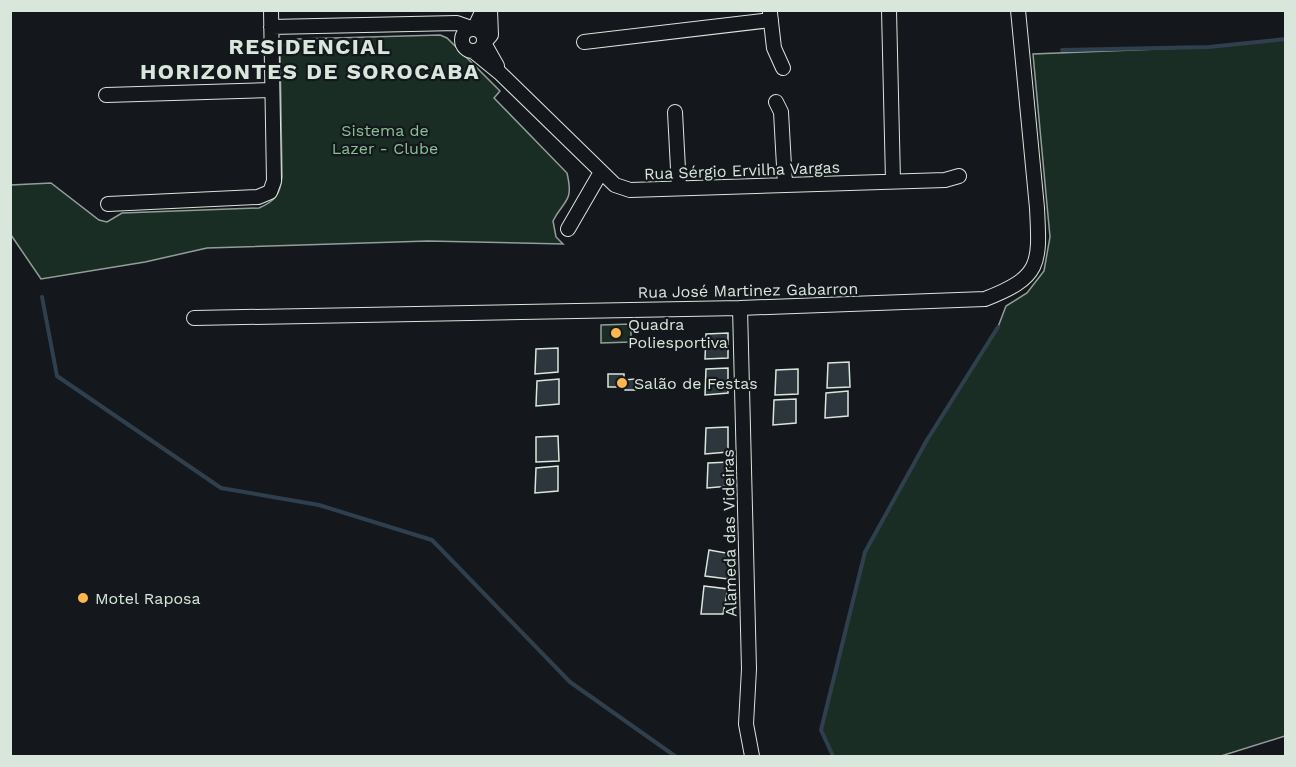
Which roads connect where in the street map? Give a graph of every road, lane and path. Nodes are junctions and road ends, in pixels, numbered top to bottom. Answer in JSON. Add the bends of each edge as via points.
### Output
{"nodes":[{"id":1,"x":271,"y":10,"type":"edge"},
{"id":2,"x":381,"y":10,"type":"edge"},
{"id":3,"x":483,"y":10,"type":"edge"},
{"id":4,"x":490,"y":10,"type":"edge"},
{"id":5,"x":889,"y":10,"type":"edge"},
{"id":6,"x":1018,"y":10,"type":"edge"},
{"id":7,"x":771,"y":15,"type":"edge"},
{"id":8,"x":438,"y":23,"type":"junction"},
{"id":9,"x":381,"y":25,"type":"junction"},
{"id":10,"x":271,"y":27,"type":"junction"},
{"id":11,"x":474,"y":29,"type":"junction"},
{"id":12,"x":584,"y":42,"type":"dead end"},
{"id":13,"x":473,"y":46,"type":"junction"},
{"id":14,"x":783,"y":68,"type":"dead end"},
{"id":15,"x":272,"y":90,"type":"junction"},
{"id":16,"x":106,"y":95,"type":"dead end"},
{"id":17,"x":776,"y":102,"type":"dead end"},
{"id":18,"x":675,"y":112,"type":"dead end"},
{"id":19,"x":602,"y":172,"type":"junction"},
{"id":20,"x":959,"y":176,"type":"dead end"},
{"id":21,"x":893,"y":181,"type":"junction"},
{"id":22,"x":785,"y":184,"type":"junction"},
{"id":23,"x":679,"y":188,"type":"junction"},
{"id":24,"x":108,"y":204,"type":"dead end"},
{"id":25,"x":568,"y":229,"type":"dead end"},
{"id":26,"x":740,"y":308,"type":"junction"},
{"id":27,"x":194,"y":318,"type":"dead end"},
{"id":28,"x":752,"y":756,"type":"edge"}],
"edges":[{"from":1,"to":10,"type":"street"},
{"from":2,"to":9,"type":"street"},
{"from":3,"to":11,"type":"street"},
{"from":4,"to":13,"type":"street","via":[[491,35]]},
{"from":5,"to":21,"type":"street"},
{"from":6,"to":26,"type":"street","name":"Rua José Martinez Gabarron","via":[[1039,239],[1036,265],[1026,278],[985,299]]},
{"from":7,"to":12,"type":"street"},
{"from":7,"to":14,"type":"street","via":[[774,48]]},
{"from":8,"to":9,"type":"street"},
{"from":8,"to":11,"type":"street","via":[[457,23]]},
{"from":8,"to":13,"type":"street","name":"Rua Sérgio Ervilha Vargas"},
{"from":9,"to":10,"type":"street"},
{"from":10,"to":15,"type":"street"},
{"from":11,"to":13,"type":"street","name":"Rua Sérgio Ervilha Vargas","via":[[482,34]]},
{"from":13,"to":19,"type":"street","name":"Rua Sérgio Ervilha Vargas"},
{"from":15,"to":16,"type":"street"},
{"from":15,"to":24,"type":"street","via":[[274,181],[270,192],[258,197]]},
{"from":17,"to":22,"type":"street","via":[[781,112]]},
{"from":18,"to":23,"type":"street"},
{"from":19,"to":23,"type":"street","name":"Rua Sérgio Ervilha Vargas","via":[[615,185],[630,190]]},
{"from":19,"to":25,"type":"street"},
{"from":20,"to":21,"type":"street","name":"Rua Sérgio Ervilha Vargas"},
{"from":21,"to":22,"type":"street","name":"Rua Sérgio Ervilha Vargas"},
{"from":22,"to":23,"type":"street","name":"Rua Sérgio Ervilha Vargas"},
{"from":26,"to":27,"type":"street","name":"Rua José Martinez Gabarron"},
{"from":26,"to":28,"type":"street","name":"Alameda das Videiras","via":[[749,669],[746,724]]}]}
